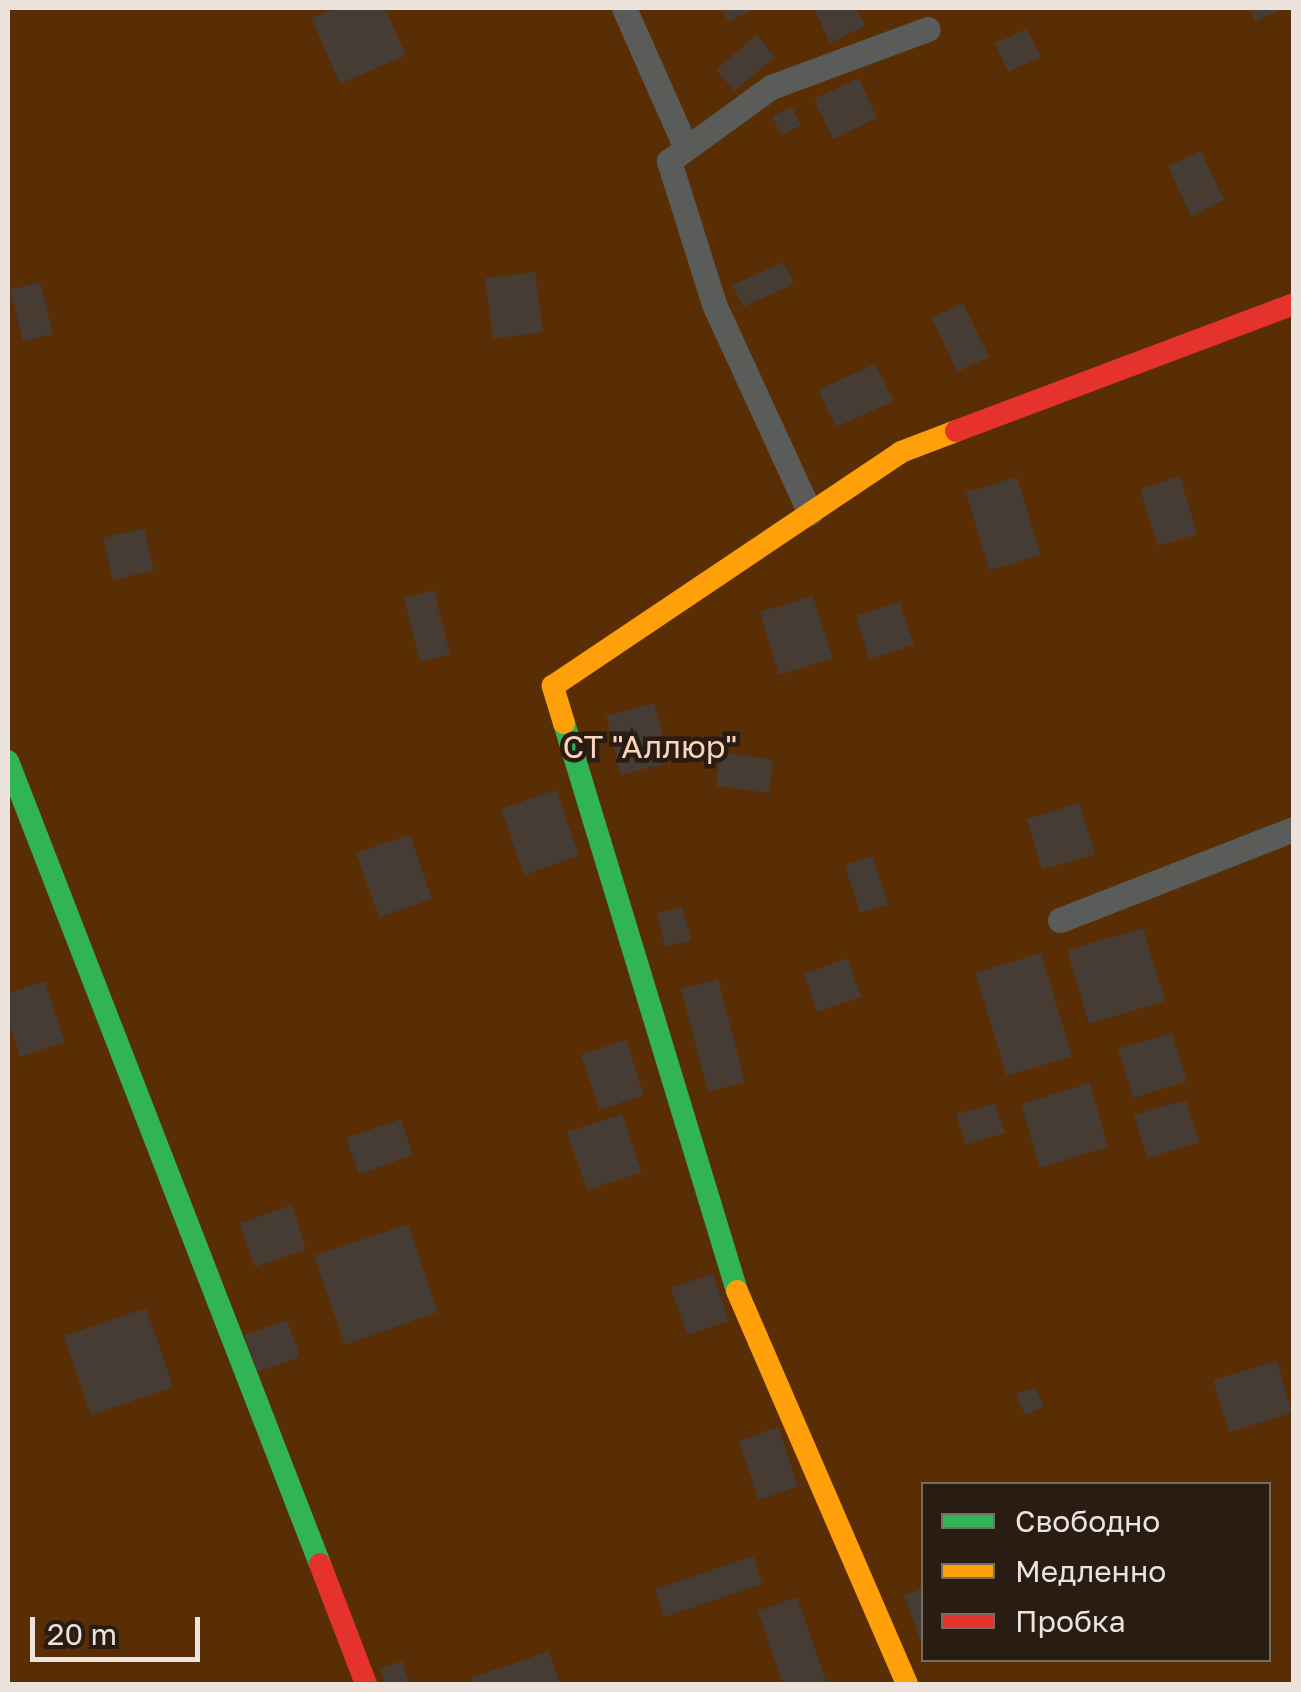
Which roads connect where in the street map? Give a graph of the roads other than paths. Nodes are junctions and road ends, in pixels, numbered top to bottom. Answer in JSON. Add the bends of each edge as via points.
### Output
{"nodes":[{"id":1,"x":624,"y":8,"type":"edge"},
{"id":2,"x":928,"y":29,"type":"dead end"},
{"id":3,"x":686,"y":148,"type":"junction"},
{"id":4,"x":1294,"y":304,"type":"edge"},
{"id":5,"x":810,"y":512,"type":"junction"},
{"id":6,"x":8,"y":761,"type":"edge"},
{"id":7,"x":1294,"y":829,"type":"edge"},
{"id":8,"x":1060,"y":920,"type":"dead end"},
{"id":9,"x":366,"y":1684,"type":"edge"},
{"id":10,"x":907,"y":1684,"type":"edge"}],
"edges":[{"from":1,"to":3,"type":"lane"},
{"from":2,"to":3,"type":"lane","via":[[772,87]]},
{"from":3,"to":5,"type":"lane","via":[[669,161],[714,304]]},
{"from":4,"to":5,"type":"street","via":[[902,452]]},
{"from":5,"to":10,"type":"street","via":[[552,686],[746,1323]]},
{"from":6,"to":9,"type":"street"},
{"from":7,"to":8,"type":"lane"}]}
